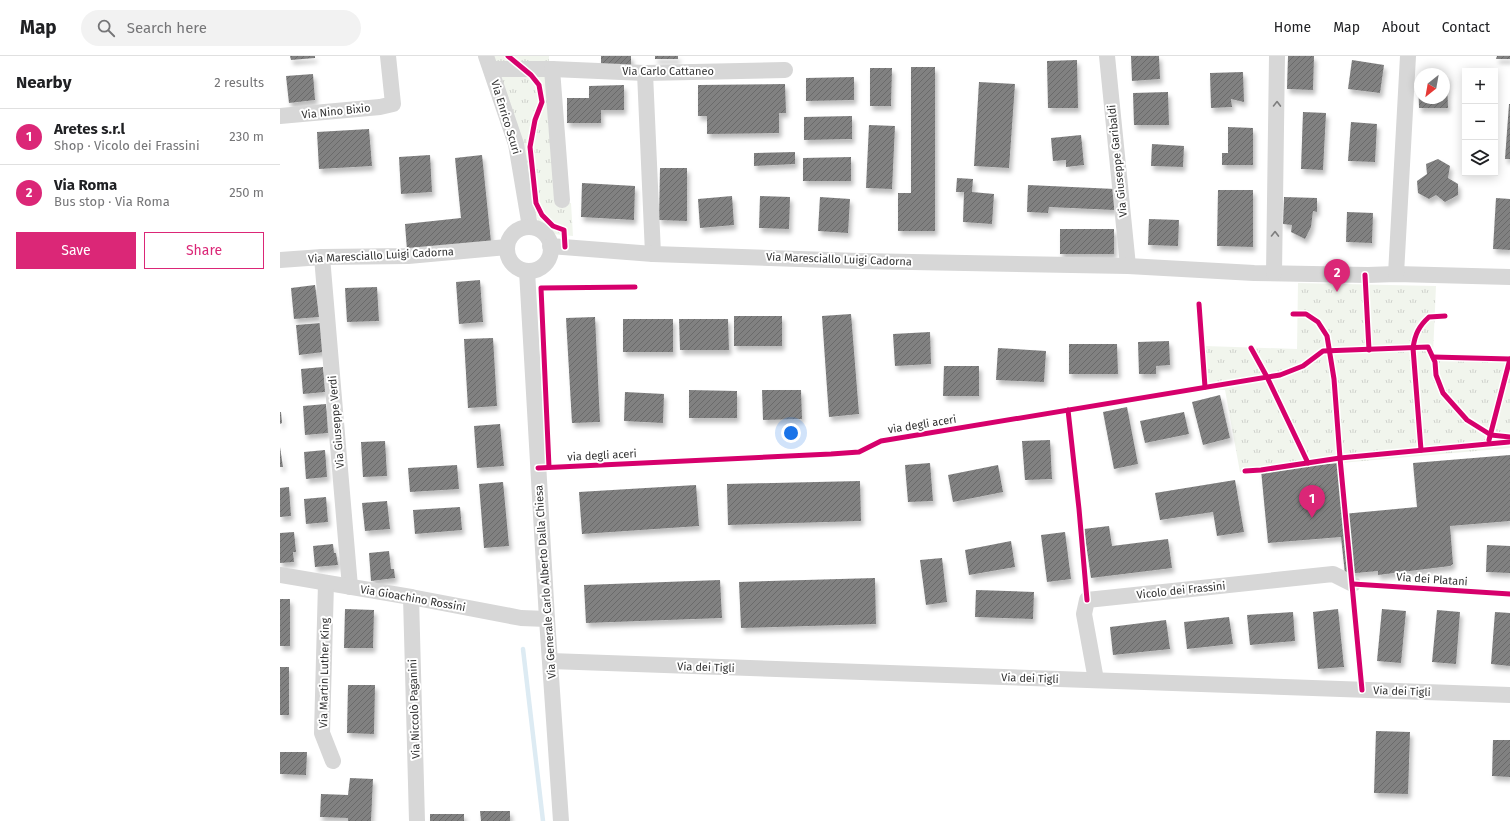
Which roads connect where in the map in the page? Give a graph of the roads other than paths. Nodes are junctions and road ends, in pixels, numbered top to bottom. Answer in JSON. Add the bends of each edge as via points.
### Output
{"nodes":[{"id":1,"x":388,"y":56,"type":"edge"},
{"id":2,"x":1107,"y":56,"type":"edge"},
{"id":3,"x":1277,"y":56,"type":"edge"},
{"id":4,"x":1408,"y":56,"type":"edge"},
{"id":5,"x":489,"y":62,"type":"edge"},
{"id":6,"x":552,"y":69,"type":"junction"},
{"id":7,"x":785,"y":70,"type":"dead end"},
{"id":8,"x":645,"y":73,"type":"junction"},
{"id":9,"x":280,"y":116,"type":"edge"},
{"id":10,"x":562,"y":200,"type":"dead end"},
{"id":11,"x":530,"y":227,"type":"junction"},
{"id":12,"x":507,"y":246,"type":"junction"},
{"id":13,"x":550,"y":246,"type":"junction"},
{"id":14,"x":654,"y":254,"type":"junction"},
{"id":15,"x":322,"y":257,"type":"junction"},
{"id":16,"x":280,"y":260,"type":"edge"},
{"id":17,"x":1128,"y":266,"type":"junction"},
{"id":18,"x":527,"y":271,"type":"junction"},
{"id":19,"x":1274,"y":273,"type":"junction"},
{"id":20,"x":1396,"y":274,"type":"junction"},
{"id":21,"x":1510,"y":277,"type":"edge"},
{"id":22,"x":280,"y":575,"type":"edge"},
{"id":23,"x":326,"y":583,"type":"junction"},
{"id":24,"x":1353,"y":584,"type":"dead end"},
{"id":25,"x":350,"y":587,"type":"junction"},
{"id":26,"x":411,"y":597,"type":"junction"},
{"id":27,"x":547,"y":620,"type":"junction"},
{"id":28,"x":550,"y":661,"type":"junction"},
{"id":29,"x":1096,"y":680,"type":"junction"},
{"id":30,"x":1510,"y":695,"type":"edge"},
{"id":31,"x":333,"y":761,"type":"dead end"},
{"id":32,"x":417,"y":821,"type":"edge"},
{"id":33,"x":561,"y":821,"type":"edge"}],
"edges":[{"from":1,"to":9,"type":"street","name":"Via Nino Bixio","via":[[393,104]]},
{"from":2,"to":17,"type":"street","name":"Via Giuseppe Garibaldi"},
{"from":19,"to":3,"type":"street","one_way":true},
{"from":4,"to":20,"type":"street"},
{"from":5,"to":6,"type":"street","name":"Via Carlo Cattaneo"},
{"from":5,"to":11,"type":"street","name":"Via Enrico Scuri","via":[[516,144]]},
{"from":6,"to":8,"type":"street","name":"Via Carlo Cattaneo"},
{"from":6,"to":10,"type":"street"},
{"from":7,"to":8,"type":"street","name":"Via Carlo Cattaneo"},
{"from":8,"to":14,"type":"street"},
{"from":11,"to":12,"type":"street","via":[[517,230],[510,237]]},
{"from":11,"to":13,"type":"street","via":[[542,232]]},
{"from":12,"to":15,"type":"street","name":"Via Maresciallo Luigi Cadorna","via":[[408,256]]},
{"from":12,"to":18,"type":"street","via":[[510,261]]},
{"from":13,"to":14,"type":"street","name":"Via Maresciallo Luigi Cadorna"},
{"from":13,"to":18,"type":"street","via":[[549,257],[543,266]]},
{"from":14,"to":17,"type":"street","name":"Via Maresciallo Luigi Cadorna"},
{"from":15,"to":16,"type":"street","name":"Via Maresciallo Luigi Cadorna"},
{"from":15,"to":25,"type":"street","name":"Via Giuseppe Verdi"},
{"from":17,"to":19,"type":"street","name":"Via Maresciallo Luigi Cadorna"},
{"from":18,"to":27,"type":"street","name":"Via Generale Carlo Alberto Dalla Chiesa"},
{"from":19,"to":20,"type":"street","name":"Via Maresciallo Luigi Cadorna"},
{"from":20,"to":21,"type":"street","name":"Via Maresciallo Luigi Cadorna"},
{"from":22,"to":23,"type":"street","name":"Via Gioachino Rossini"},
{"from":23,"to":25,"type":"street","name":"Via Gioachino Rossini"},
{"from":23,"to":31,"type":"street","name":"Via Martin Luther King","via":[[322,733]]},
{"from":24,"to":29,"type":"street","name":"Vicolo dei Frassini","via":[[1333,574],[1087,600],[1084,614]]},
{"from":25,"to":26,"type":"street","name":"Via Gioachino Rossini"},
{"from":26,"to":27,"type":"street","name":"Via Gioachino Rossini","via":[[521,618]]},
{"from":26,"to":32,"type":"street","name":"Via Niccolò Paganini"},
{"from":27,"to":28,"type":"street","name":"Via Generale Carlo Alberto Dalla Chiesa"},
{"from":28,"to":29,"type":"street","name":"Via dei Tigli"},
{"from":28,"to":33,"type":"street","name":"Via Generale Carlo Alberto Dalla Chiesa"},
{"from":29,"to":30,"type":"street","name":"Via dei Tigli"}]}
